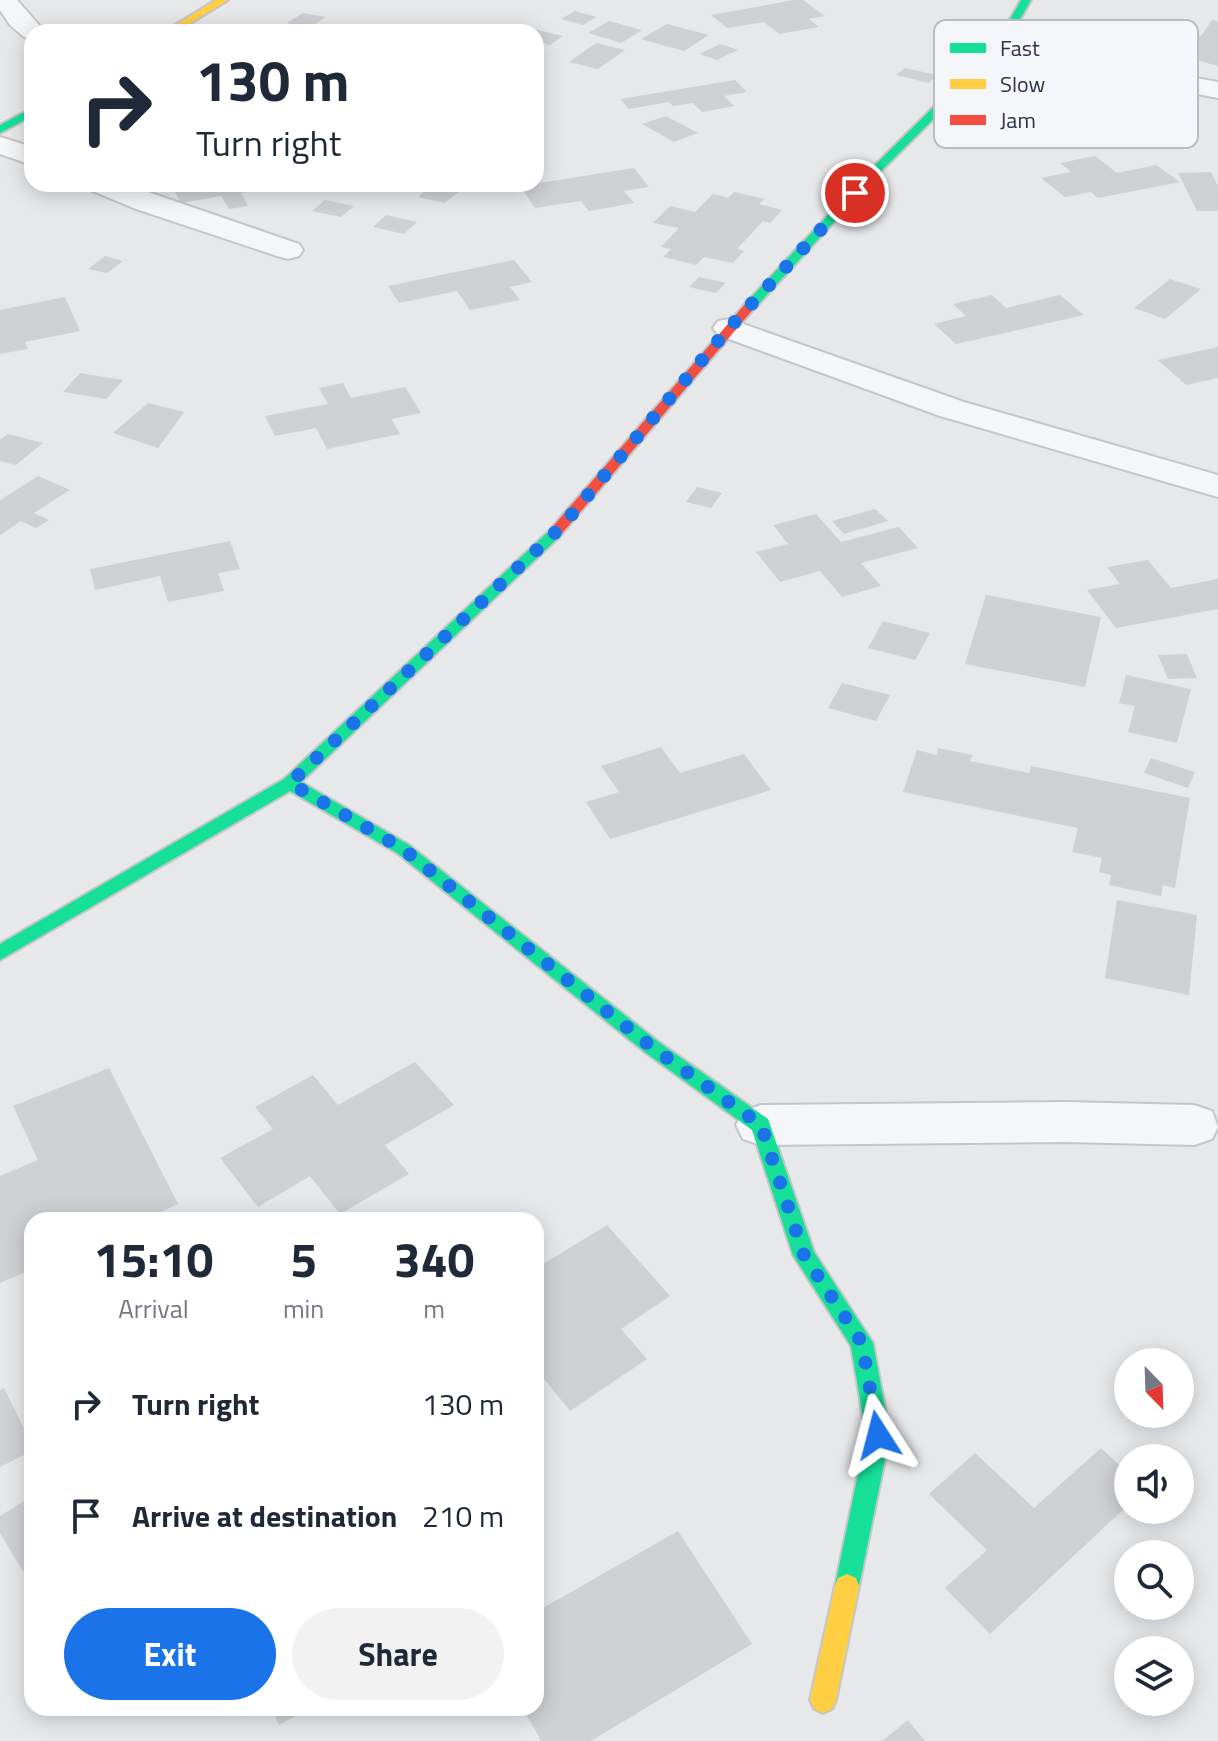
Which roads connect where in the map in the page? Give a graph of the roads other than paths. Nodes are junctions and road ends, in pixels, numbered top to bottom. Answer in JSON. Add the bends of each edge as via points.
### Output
{"nodes":[{"id":1,"x":5,"y":0,"type":"edge"},
{"id":2,"x":223,"y":0,"type":"edge"},
{"id":3,"x":1026,"y":0,"type":"edge"},
{"id":4,"x":1015,"y":20,"type":"edge"},
{"id":5,"x":24,"y":24,"type":"edge"},
{"id":6,"x":182,"y":24,"type":"edge"},
{"id":7,"x":1198,"y":86,"type":"edge"},
{"id":8,"x":1218,"y":90,"type":"edge"},
{"id":9,"x":934,"y":112,"type":"edge"},
{"id":10,"x":24,"y":116,"type":"edge"},
{"id":11,"x":0,"y":130,"type":"edge"},
{"id":12,"x":0,"y":145,"type":"edge"},
{"id":13,"x":24,"y":154,"type":"edge"},
{"id":14,"x":119,"y":192,"type":"edge"},
{"id":15,"x":288,"y":250,"type":"dead end"},
{"id":16,"x":729,"y":328,"type":"junction"},
{"id":17,"x":1218,"y":486,"type":"edge"},
{"id":18,"x":290,"y":783,"type":"junction"},
{"id":19,"x":0,"y":953,"type":"edge"},
{"id":20,"x":761,"y":1125,"type":"junction"},
{"id":21,"x":1194,"y":1125,"type":"dead end"},
{"id":22,"x":823,"y":1700,"type":"dead end"}],
"edges":[{"from":1,"to":5,"type":"street"},
{"from":2,"to":6,"type":"street"},
{"from":3,"to":4,"type":"street"},
{"from":7,"to":8,"type":"street"},
{"from":9,"to":16,"type":"street"},
{"from":10,"to":11,"type":"street"},
{"from":12,"to":13,"type":"street"},
{"from":14,"to":15,"type":"street"},
{"from":16,"to":17,"type":"street","via":[[952,409]]},
{"from":16,"to":18,"type":"street","via":[[561,527]]},
{"from":18,"to":19,"type":"street"},
{"from":18,"to":20,"type":"street","via":[[403,849],[653,1048]]},
{"from":20,"to":21,"type":"street"},
{"from":20,"to":22,"type":"street","via":[[804,1255],[862,1343],[878,1435]]}]}
